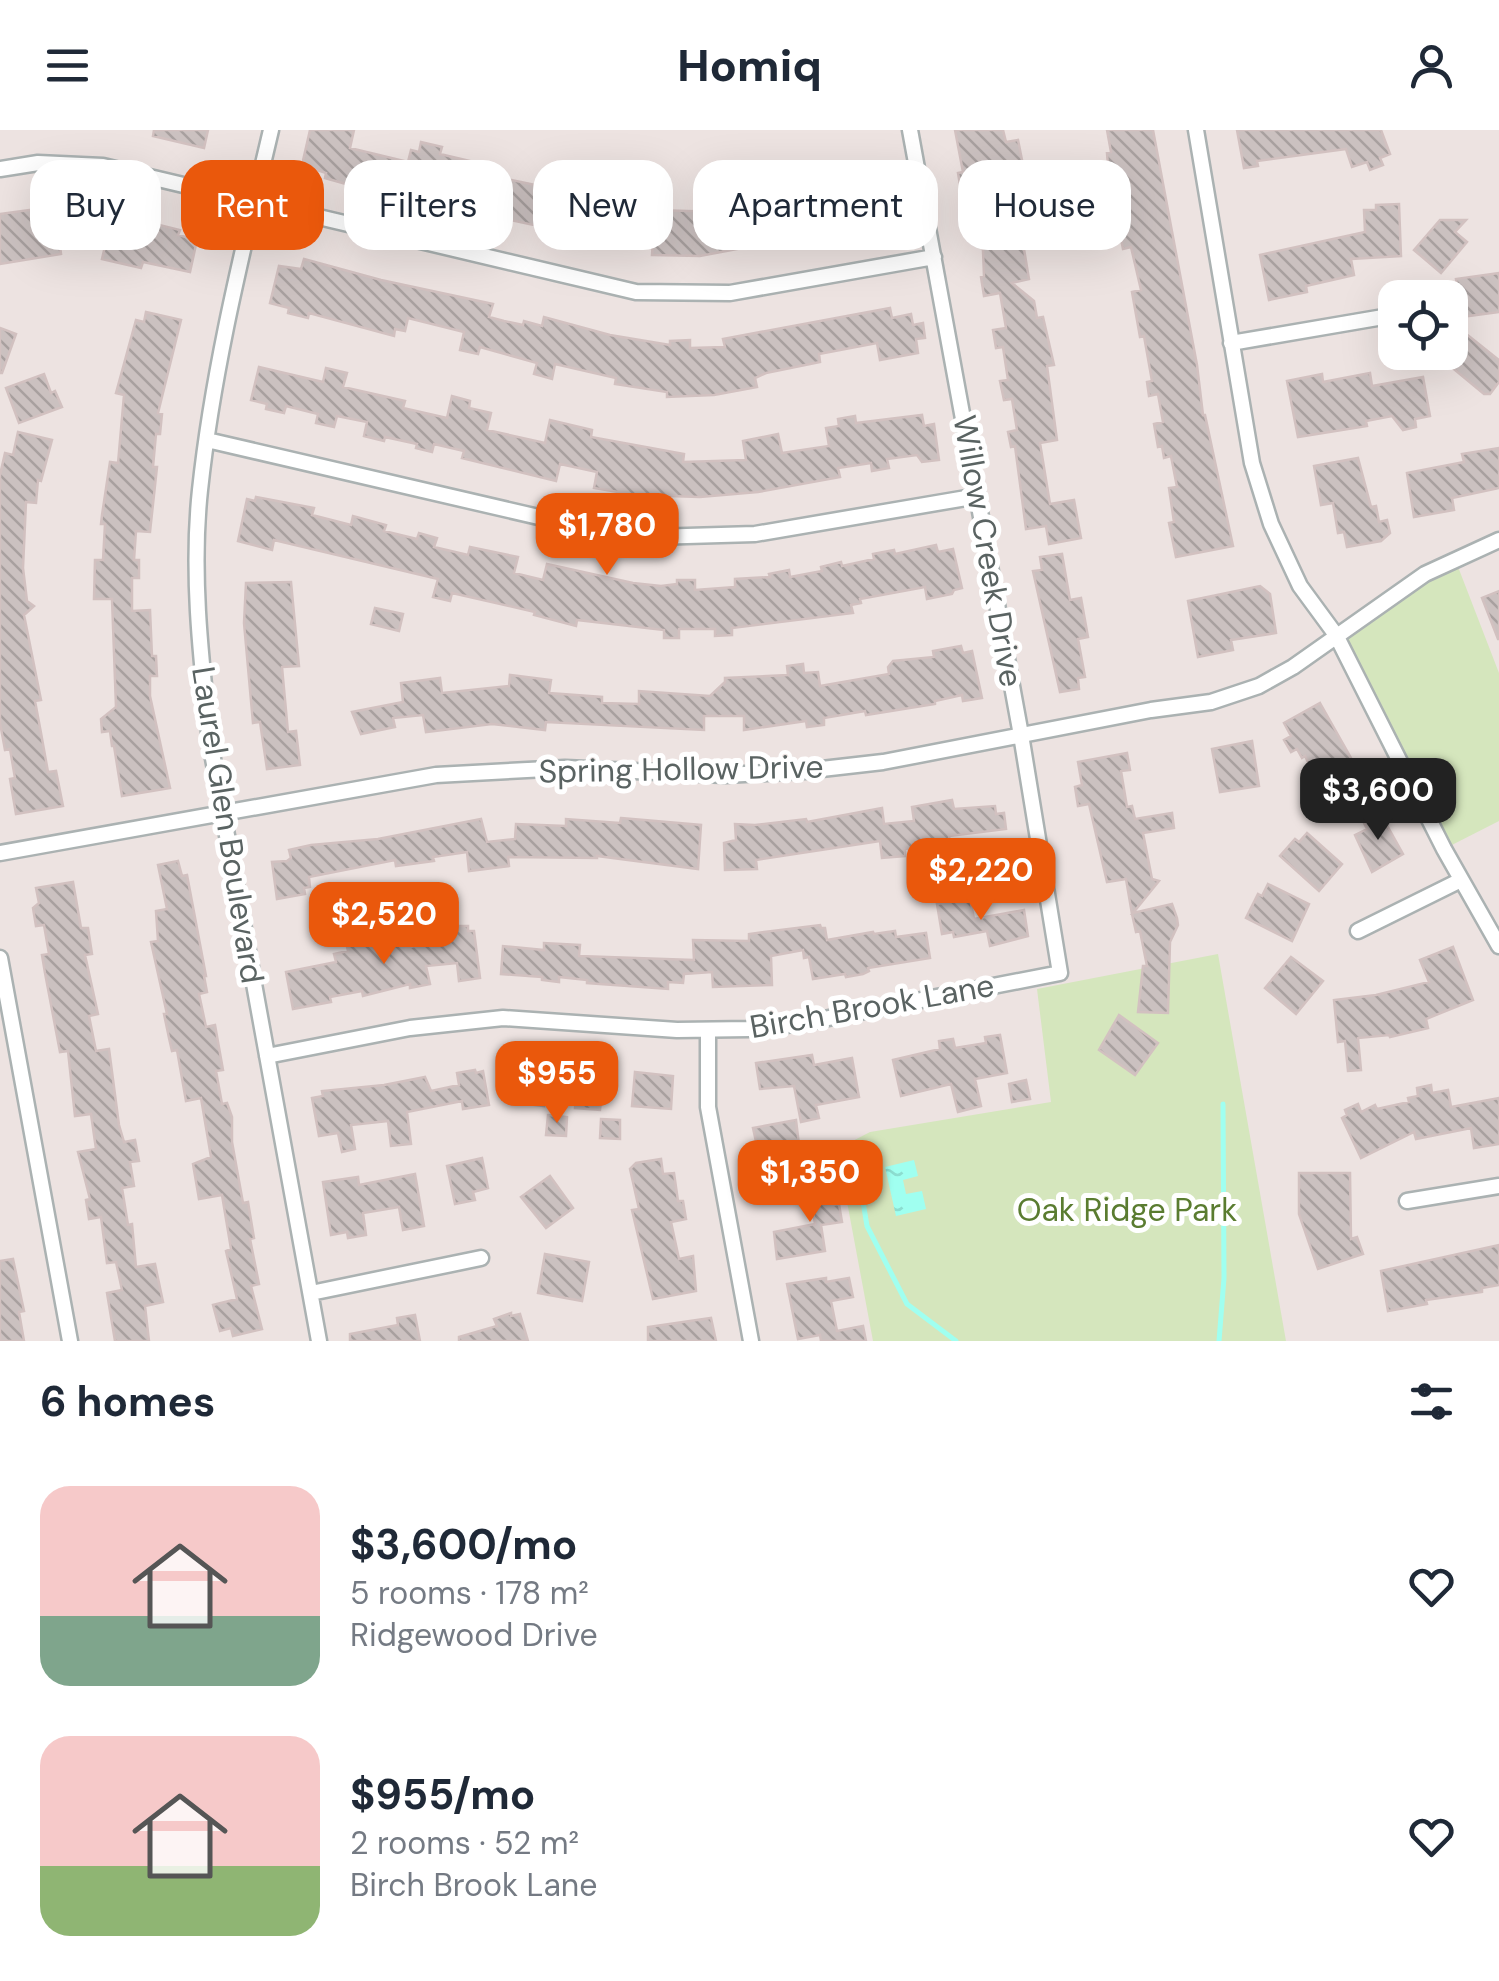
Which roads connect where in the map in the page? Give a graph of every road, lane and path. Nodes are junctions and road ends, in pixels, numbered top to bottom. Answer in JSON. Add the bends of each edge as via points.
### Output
{"nodes":[{"id":1,"x":271,"y":130,"type":"edge"},
{"id":2,"x":910,"y":130,"type":"edge"},
{"id":3,"x":1196,"y":130,"type":"edge"},
{"id":4,"x":264,"y":160,"type":"edge"},
{"id":5,"x":0,"y":168,"type":"edge"},
{"id":6,"x":181,"y":186,"type":"edge"},
{"id":7,"x":324,"y":220,"type":"edge"},
{"id":8,"x":243,"y":250,"type":"edge"},
{"id":9,"x":934,"y":257,"type":"junction"},
{"id":10,"x":1378,"y":318,"type":"edge"},
{"id":11,"x":1231,"y":343,"type":"junction"},
{"id":12,"x":207,"y":440,"type":"junction"},
{"id":13,"x":978,"y":496,"type":"junction"},
{"id":14,"x":1499,"y":540,"type":"edge"},
{"id":15,"x":1336,"y":635,"type":"junction"},
{"id":16,"x":1021,"y":735,"type":"junction"},
{"id":17,"x":222,"y":814,"type":"junction"},
{"id":18,"x":0,"y":853,"type":"edge"},
{"id":19,"x":1462,"y":880,"type":"junction"},
{"id":20,"x":1358,"y":931,"type":"dead end"},
{"id":21,"x":1499,"y":946,"type":"edge"},
{"id":22,"x":0,"y":958,"type":"edge"},
{"id":23,"x":1060,"y":973,"type":"joint"},
{"id":24,"x":708,"y":1030,"type":"junction"},
{"id":25,"x":267,"y":1056,"type":"junction"},
{"id":26,"x":1499,"y":1186,"type":"edge"},
{"id":27,"x":1407,"y":1201,"type":"dead end"},
{"id":28,"x":480,"y":1258,"type":"dead end"},
{"id":29,"x":311,"y":1293,"type":"junction"},
{"id":30,"x":70,"y":1341,"type":"edge"},
{"id":31,"x":319,"y":1341,"type":"edge"},
{"id":32,"x":751,"y":1341,"type":"edge"}],
"edges":[{"from":1,"to":4,"type":"street","name":"Laurel Glen Boulevard"},
{"from":2,"to":9,"type":"street","name":"Willow Creek Drive"},
{"from":3,"to":11,"type":"street"},
{"from":5,"to":6,"type":"street","via":[[81,163]]},
{"from":7,"to":9,"type":"street","via":[[651,294],[730,293]]},
{"from":8,"to":12,"type":"street","name":"Laurel Glen Boulevard"},
{"from":9,"to":13,"type":"street","name":"Willow Creek Drive"},
{"from":10,"to":11,"type":"street"},
{"from":11,"to":15,"type":"street","via":[[1270,524],[1300,586]]},
{"from":12,"to":13,"type":"street","via":[[653,538],[755,534]]},
{"from":12,"to":17,"type":"street","name":"Laurel Glen Boulevard","via":[[197,576],[200,660]]},
{"from":13,"to":16,"type":"street","name":"Willow Creek Drive"},
{"from":14,"to":15,"type":"street","name":"Spring Hollow Drive","via":[[1425,574]]},
{"from":15,"to":16,"type":"street","name":"Spring Hollow Drive","via":[[1259,686],[1211,702]]},
{"from":15,"to":19,"type":"street"},
{"from":16,"to":17,"type":"street","name":"Spring Hollow Drive","via":[[804,771],[565,768],[436,775]]},
{"from":16,"to":23,"type":"street","name":"Willow Creek Drive"},
{"from":17,"to":18,"type":"street","name":"Spring Hollow Drive"},
{"from":17,"to":25,"type":"street","name":"Laurel Glen Boulevard"},
{"from":19,"to":20,"type":"street"},
{"from":19,"to":21,"type":"street"},
{"from":22,"to":30,"type":"street"},
{"from":23,"to":24,"type":"street","name":"Birch Brook Lane","via":[[804,1023]]},
{"from":24,"to":25,"type":"street","name":"Birch Brook Lane","via":[[503,1018]]},
{"from":24,"to":32,"type":"street","via":[[708,1107]]},
{"from":25,"to":29,"type":"street","name":"Laurel Glen Boulevard"},
{"from":26,"to":27,"type":"street"},
{"from":28,"to":29,"type":"street"},
{"from":29,"to":31,"type":"street","name":"Laurel Glen Boulevard"}]}
